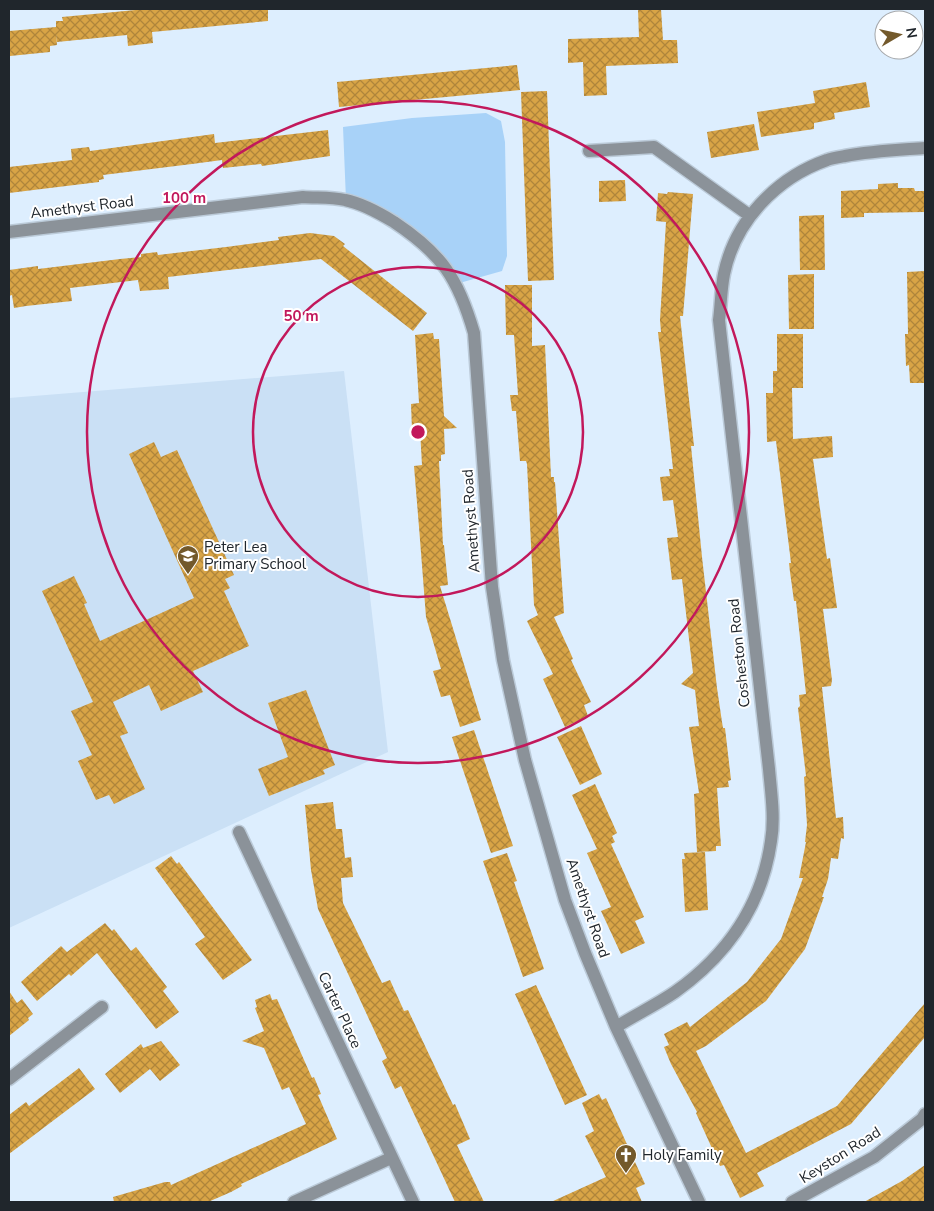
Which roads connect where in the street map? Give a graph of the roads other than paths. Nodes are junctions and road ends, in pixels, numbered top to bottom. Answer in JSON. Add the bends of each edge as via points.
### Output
{"nodes":[{"id":1,"x":925,"y":148,"type":"edge"},
{"id":2,"x":589,"y":151,"type":"dead end"},
{"id":3,"x":749,"y":216,"type":"junction"},
{"id":4,"x":9,"y":232,"type":"edge"},
{"id":5,"x":239,"y":832,"type":"dead end"},
{"id":6,"x":102,"y":1007,"type":"dead end"},
{"id":7,"x":616,"y":1027,"type":"junction"},
{"id":8,"x":9,"y":1080,"type":"edge"},
{"id":9,"x":925,"y":1114,"type":"edge"},
{"id":10,"x":391,"y":1158,"type":"junction"},
{"id":11,"x":294,"y":1202,"type":"edge"},
{"id":12,"x":413,"y":1202,"type":"edge"},
{"id":13,"x":699,"y":1202,"type":"edge"},
{"id":14,"x":792,"y":1202,"type":"edge"}],
"edges":[{"from":1,"to":3,"type":"street","name":"Cosheston Road","via":[[867,152],[828,159],[796,174],[774,190]]},
{"from":2,"to":3,"type":"street","via":[[654,147]]},
{"from":3,"to":7,"type":"street","name":"Cosheston Road","via":[[734,243],[724,274],[719,320],[772,806],[771,840],[761,884],[730,942],[674,992]]},
{"from":4,"to":7,"type":"street","name":"Amethyst Road","via":[[303,197],[346,200],[381,214],[438,256],[456,284],[474,333],[492,587],[524,760],[565,900]]},
{"from":5,"to":10,"type":"street","name":"Carter Place"},
{"from":6,"to":8,"type":"street"},
{"from":7,"to":13,"type":"street","name":"Amethyst Road"},
{"from":9,"to":14,"type":"street","name":"Keyston Road","via":[[874,1157]]},
{"from":10,"to":11,"type":"street"},
{"from":10,"to":12,"type":"street","name":"Carter Place"}]}
